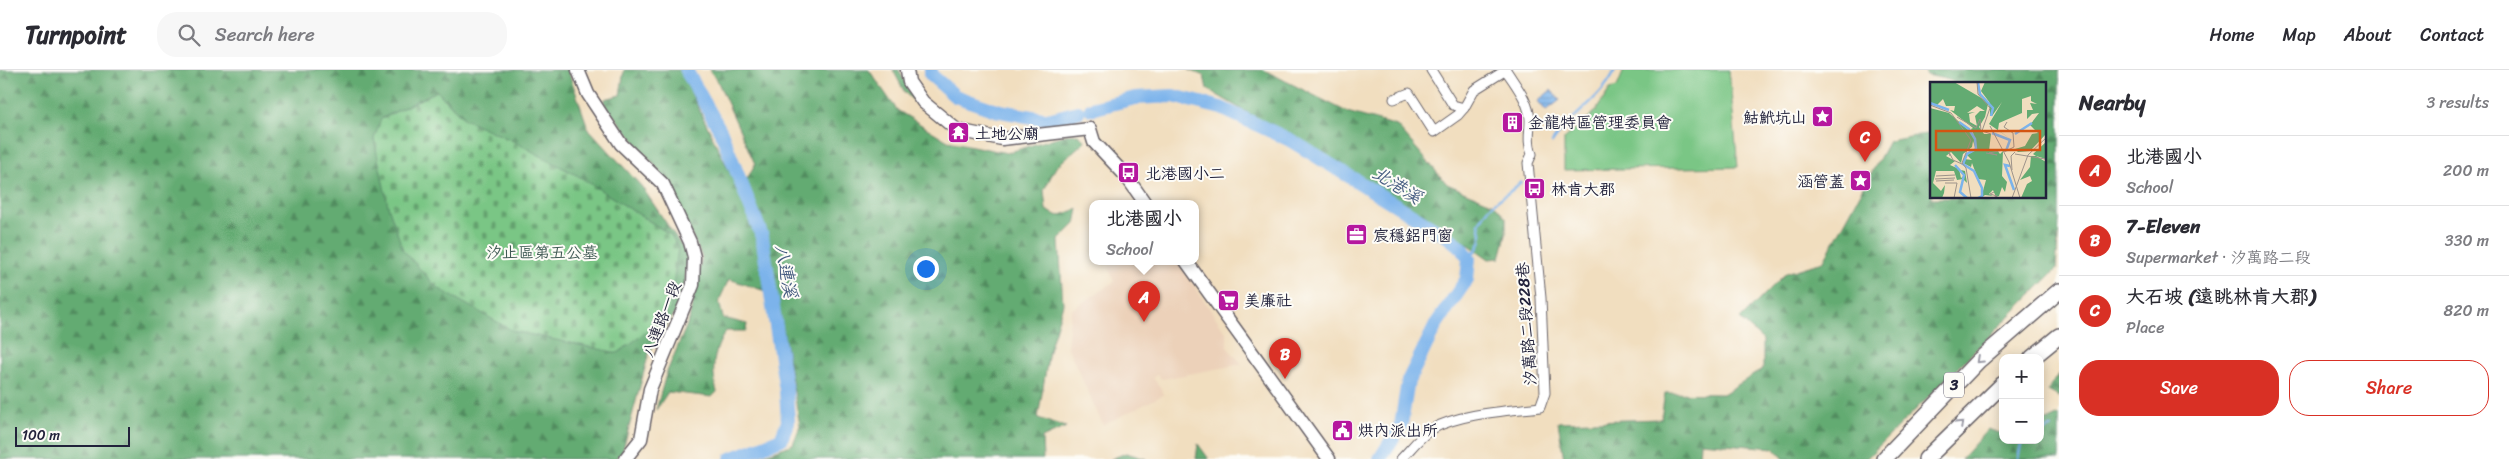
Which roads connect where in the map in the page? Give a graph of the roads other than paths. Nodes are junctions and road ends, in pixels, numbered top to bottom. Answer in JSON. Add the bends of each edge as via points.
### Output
{"nodes":[{"id":1,"x":578,"y":70,"type":"edge"},
{"id":2,"x":907,"y":70,"type":"edge"},
{"id":3,"x":1431,"y":70,"type":"edge"},
{"id":4,"x":1506,"y":70,"type":"edge"},
{"id":5,"x":1394,"y":99,"type":"dead end"},
{"id":6,"x":1464,"y":108,"type":"junction"},
{"id":7,"x":1143,"y":200,"type":"edge"},
{"id":8,"x":1189,"y":265,"type":"edge"},
{"id":9,"x":2059,"y":291,"type":"edge"},
{"id":10,"x":2059,"y":336,"type":"edge"},
{"id":11,"x":2037,"y":354,"type":"edge"},
{"id":12,"x":1999,"y":388,"type":"edge"},
{"id":13,"x":625,"y":459,"type":"edge"},
{"id":14,"x":1329,"y":459,"type":"edge"},
{"id":15,"x":1402,"y":459,"type":"edge"},
{"id":16,"x":1884,"y":459,"type":"edge"},
{"id":17,"x":1926,"y":459,"type":"edge"}],
"edges":[{"from":1,"to":13,"type":"street","name":"八連路一段","via":[[588,94],[621,144],[663,184],[694,257],[693,285],[650,389],[641,439]]},
{"from":2,"to":7,"type":"street","via":[[909,82],[923,102],[957,130],[1002,139],[1090,129],[1094,142],[1126,176]]},
{"from":3,"to":6,"type":"street","via":[[1452,105]]},
{"from":4,"to":6,"type":"street","via":[[1474,90]]},
{"from":4,"to":15,"type":"street","name":"汐萬路二段228巷","via":[[1527,104],[1530,120],[1528,144],[1532,154],[1528,163],[1542,298],[1545,394],[1540,407],[1469,418],[1433,428]]},
{"from":5,"to":6,"type":"street","via":[[1409,93],[1434,132]]},
{"from":8,"to":14,"type":"street"},
{"from":9,"to":16,"type":"highway","number":"3","one_way":true,"via":[[1978,361]]},
{"from":10,"to":11,"type":"highway"},
{"from":17,"to":12,"type":"highway","number":"3","one_way":true}]}
